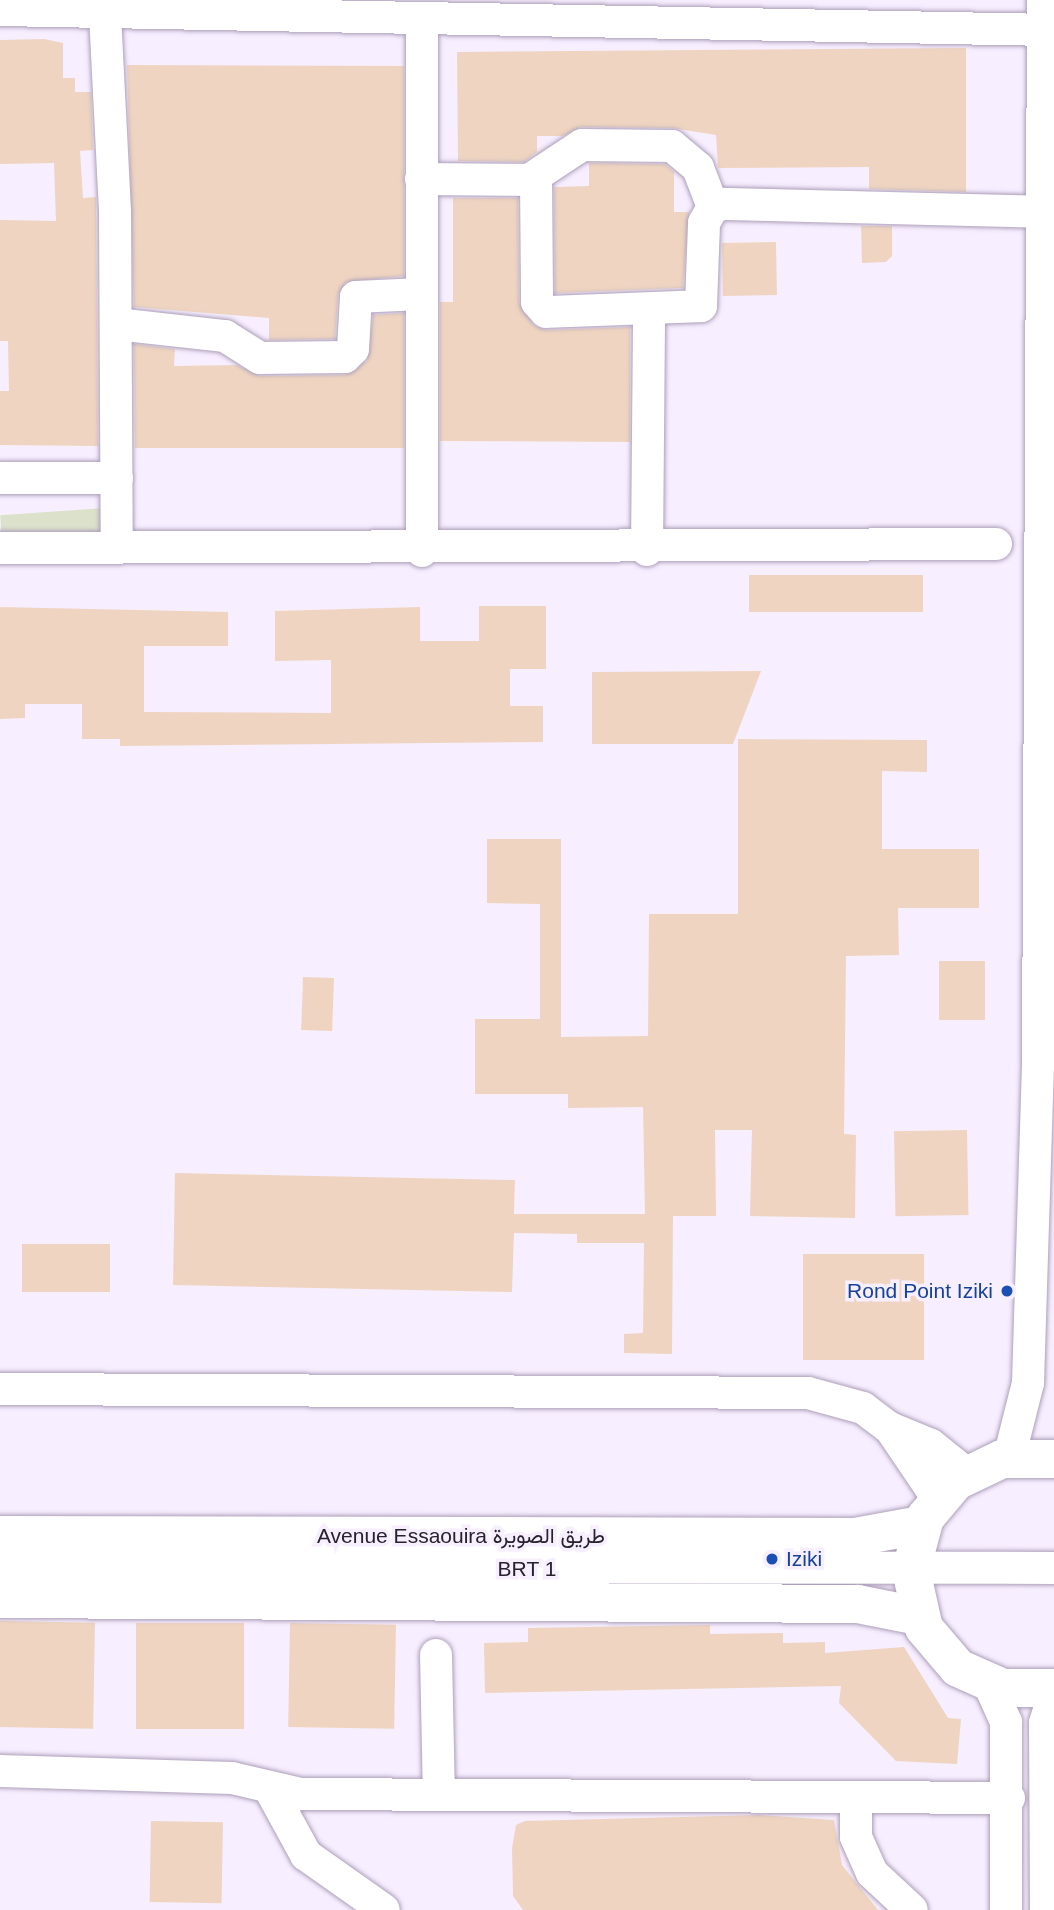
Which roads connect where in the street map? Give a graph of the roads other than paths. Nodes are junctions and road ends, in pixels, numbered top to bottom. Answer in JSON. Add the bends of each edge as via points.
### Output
{"nodes":[{"id":1,"x":1042,"y":0,"type":"edge"},
{"id":2,"x":180,"y":8,"type":"edge"},
{"id":3,"x":301,"y":9,"type":"edge"},
{"id":4,"x":0,"y":10,"type":"edge"},
{"id":5,"x":105,"y":14,"type":"junction"},
{"id":6,"x":422,"y":23,"type":"junction"},
{"id":7,"x":1048,"y":31,"type":"edge"},
{"id":8,"x":532,"y":178,"type":"junction"},
{"id":9,"x":421,"y":179,"type":"junction"},
{"id":10,"x":713,"y":207,"type":"junction"},
{"id":11,"x":1046,"y":212,"type":"edge"},
{"id":12,"x":421,"y":294,"type":"junction"},
{"id":13,"x":649,"y":310,"type":"junction"},
{"id":14,"x":116,"y":324,"type":"junction"},
{"id":15,"x":0,"y":478,"type":"edge"},
{"id":16,"x":117,"y":478,"type":"junction"},
{"id":17,"x":1047,"y":526,"type":"edge"},
{"id":18,"x":996,"y":544,"type":"junction"},
{"id":19,"x":0,"y":548,"type":"edge"},
{"id":20,"x":117,"y":548,"type":"junction"},
{"id":21,"x":647,"y":550,"type":"junction"},
{"id":22,"x":422,"y":551,"type":"junction"},
{"id":23,"x":1047,"y":557,"type":"edge"},
{"id":24,"x":0,"y":1389,"type":"edge"},
{"id":25,"x":890,"y":1428,"type":"junction"},
{"id":26,"x":1009,"y":1458,"type":"junction"},
{"id":27,"x":1054,"y":1459,"type":"edge"},
{"id":28,"x":966,"y":1474,"type":"junction"},
{"id":29,"x":929,"y":1512,"type":"junction"},
{"id":30,"x":0,"y":1535,"type":"edge"},
{"id":31,"x":0,"y":1567,"type":"edge"},
{"id":32,"x":1054,"y":1568,"type":"edge"},
{"id":33,"x":911,"y":1570,"type":"junction"},
{"id":34,"x":0,"y":1599,"type":"edge"},
{"id":35,"x":919,"y":1616,"type":"junction"},
{"id":36,"x":436,"y":1655,"type":"dead end"},
{"id":37,"x":989,"y":1684,"type":"junction"},
{"id":38,"x":1054,"y":1690,"type":"edge"},
{"id":39,"x":0,"y":1772,"type":"edge"},
{"id":40,"x":271,"y":1791,"type":"junction"},
{"id":41,"x":439,"y":1794,"type":"junction"},
{"id":42,"x":856,"y":1798,"type":"junction"},
{"id":43,"x":1009,"y":1798,"type":"junction"},
{"id":44,"x":1050,"y":1798,"type":"edge"},
{"id":45,"x":384,"y":1910,"type":"edge"},
{"id":46,"x":912,"y":1910,"type":"edge"},
{"id":47,"x":1006,"y":1910,"type":"edge"},
{"id":48,"x":1046,"y":1910,"type":"edge"}],
"edges":[{"from":1,"to":7,"type":"street"},
{"from":2,"to":3,"type":"street"},
{"from":2,"to":5,"type":"street"},
{"from":3,"to":6,"type":"street"},
{"from":4,"to":5,"type":"street"},
{"from":5,"to":14,"type":"street"},
{"from":6,"to":7,"type":"street"},
{"from":6,"to":9,"type":"street"},
{"from":7,"to":11,"type":"street"},
{"from":8,"to":9,"type":"street"},
{"from":8,"to":10,"type":"street","via":[[582,145],[672,146],[698,168]]},
{"from":8,"to":13,"type":"street","via":[[538,183],[540,310]]},
{"from":9,"to":12,"type":"street"},
{"from":10,"to":11,"type":"street"},
{"from":10,"to":13,"type":"street","via":[[704,223],[701,306]]},
{"from":11,"to":17,"type":"street"},
{"from":12,"to":14,"type":"street","via":[[356,297],[353,349],[345,358],[260,358],[225,336]]},
{"from":12,"to":22,"type":"street"},
{"from":13,"to":21,"type":"street"},
{"from":14,"to":16,"type":"street"},
{"from":15,"to":16,"type":"street"},
{"from":16,"to":20,"type":"street"},
{"from":17,"to":18,"type":"street"},
{"from":17,"to":23,"type":"street"},
{"from":18,"to":21,"type":"street"},
{"from":18,"to":23,"type":"street"},
{"from":19,"to":20,"type":"street"},
{"from":20,"to":22,"type":"street"},
{"from":21,"to":22,"type":"street"},
{"from":23,"to":26,"type":"street","via":[[1028,1383]]},
{"from":24,"to":25,"type":"street","via":[[808,1393],[863,1408]]},
{"from":25,"to":28,"type":"street","via":[[931,1445]]},
{"from":25,"to":29,"type":"street"},
{"from":26,"to":27,"type":"main road"},
{"from":26,"to":28,"type":"main road"},
{"from":28,"to":29,"type":"main road"},
{"from":29,"to":30,"type":"main road","name":"Avenue Essaouira طريق الصويرة","via":[[856,1537]]},
{"from":29,"to":33,"type":"main road"},
{"from":31,"to":33,"type":"street","name":"BRT 1"},
{"from":32,"to":33,"type":"street","name":"BRT 1"},
{"from":33,"to":35,"type":"main road"},
{"from":34,"to":35,"type":"main road","via":[[858,1604]]},
{"from":35,"to":37,"type":"main road","via":[[948,1659]]},
{"from":36,"to":41,"type":"street"},
{"from":37,"to":38,"type":"main road"},
{"from":37,"to":43,"type":"street","via":[[1006,1722]]},
{"from":38,"to":44,"type":"street","via":[[1045,1723]]},
{"from":39,"to":40,"type":"street","via":[[232,1777]]},
{"from":40,"to":41,"type":"street"},
{"from":40,"to":45,"type":"street","via":[[306,1854]]},
{"from":41,"to":42,"type":"street"},
{"from":42,"to":43,"type":"street"},
{"from":42,"to":46,"type":"street","via":[[856,1838],[873,1873]]},
{"from":43,"to":47,"type":"street"},
{"from":44,"to":48,"type":"street"}]}
